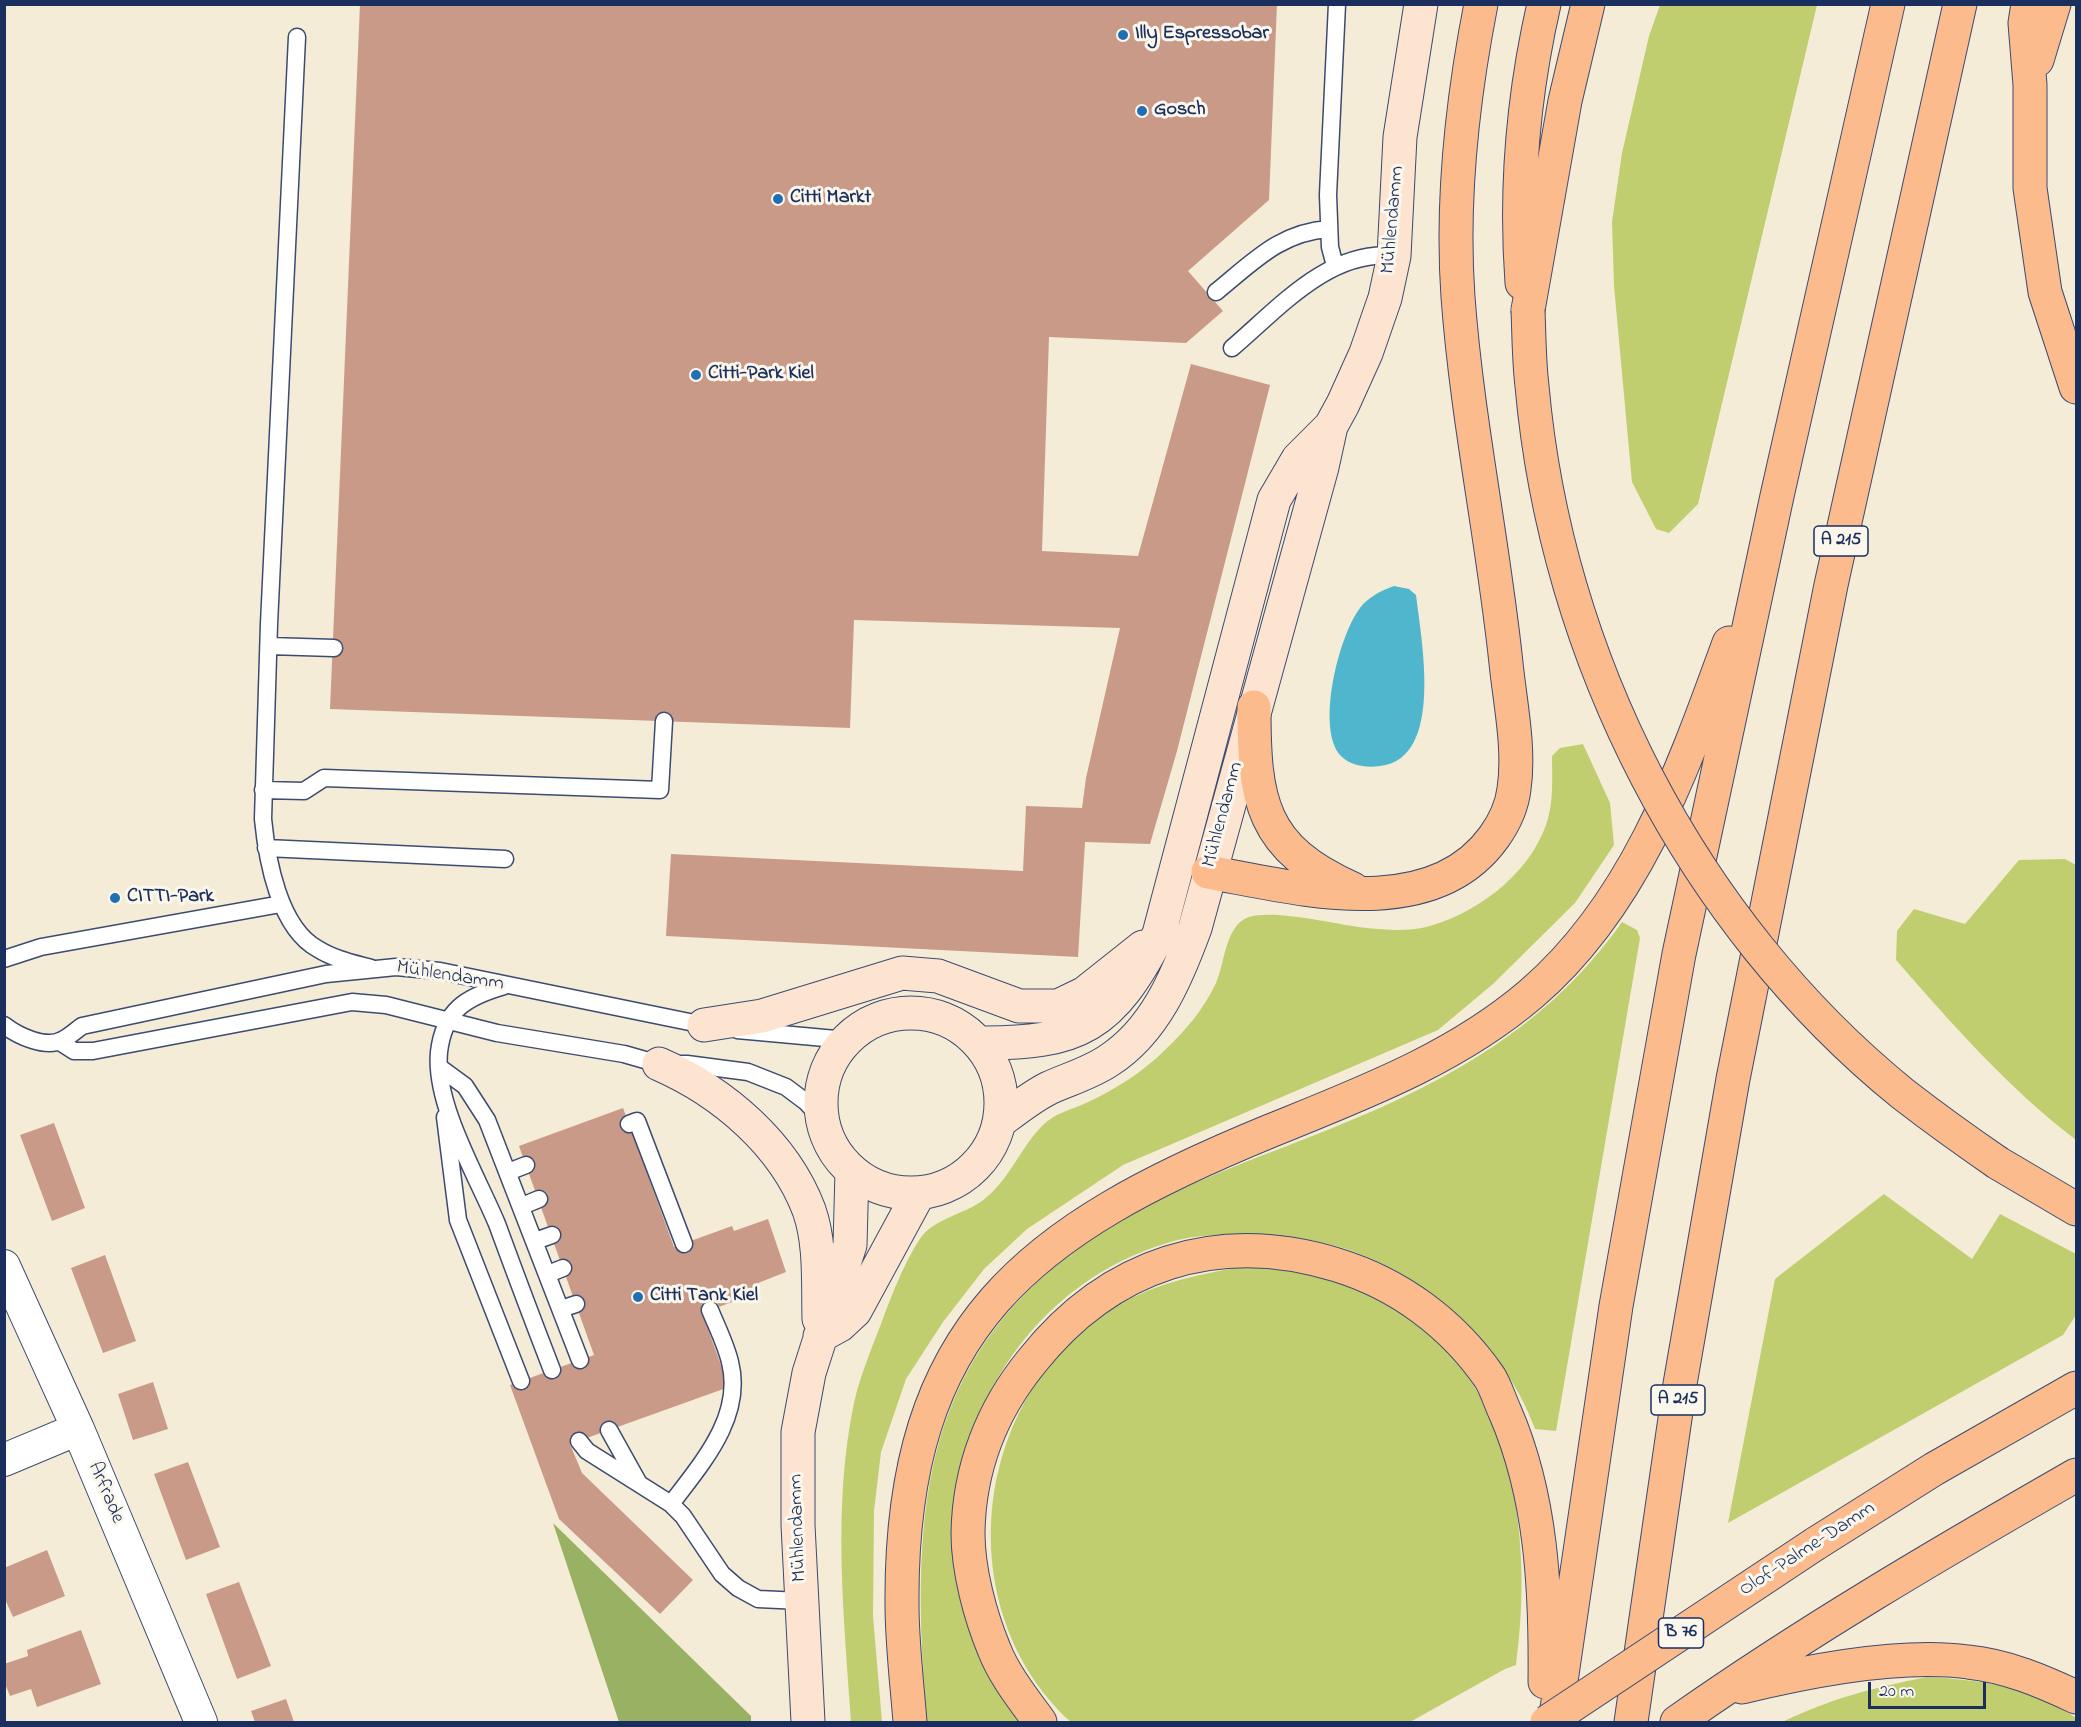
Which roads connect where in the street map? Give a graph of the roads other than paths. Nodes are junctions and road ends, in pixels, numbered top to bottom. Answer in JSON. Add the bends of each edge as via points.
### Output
{"nodes":[{"id":1,"x":1337,"y":4,"type":"edge"},
{"id":2,"x":1421,"y":4,"type":"edge"},
{"id":3,"x":1481,"y":4,"type":"edge"},
{"id":4,"x":1544,"y":4,"type":"edge"},
{"id":5,"x":1588,"y":4,"type":"edge"},
{"id":6,"x":1888,"y":4,"type":"edge"},
{"id":7,"x":1960,"y":4,"type":"edge"},
{"id":8,"x":2028,"y":4,"type":"edge"},
{"id":9,"x":2054,"y":4,"type":"edge"},
{"id":10,"x":297,"y":37,"type":"dead end"},
{"id":11,"x":2030,"y":85,"type":"junction"},
{"id":12,"x":1329,"y":229,"type":"junction"},
{"id":13,"x":1394,"y":255,"type":"junction"},
{"id":14,"x":1335,"y":266,"type":"junction"},
{"id":15,"x":1216,"y":292,"type":"dead end"},
{"id":16,"x":1528,"y":310,"type":"junction"},
{"id":17,"x":1232,"y":348,"type":"dead end"},
{"id":18,"x":2076,"y":387,"type":"edge"},
{"id":19,"x":1331,"y":426,"type":"junction"},
{"id":20,"x":1777,"y":496,"type":"junction"},
{"id":21,"x":269,"y":646,"type":"junction"},
{"id":22,"x":334,"y":648,"type":"dead end"},
{"id":23,"x":1254,"y":707,"type":"junction"},
{"id":24,"x":664,"y":721,"type":"dead end"},
{"id":25,"x":263,"y":790,"type":"junction"},
{"id":26,"x":266,"y":848,"type":"junction"},
{"id":27,"x":505,"y":859,"type":"dead end"},
{"id":28,"x":1208,"y":872,"type":"junction"},
{"id":29,"x":1175,"y":876,"type":"junction"},
{"id":30,"x":1360,"y":892,"type":"junction"},
{"id":31,"x":281,"y":904,"type":"junction"},
{"id":32,"x":1159,"y":934,"type":"junction"},
{"id":33,"x":4,"y":959,"type":"edge"},
{"id":34,"x":371,"y":968,"type":"junction"},
{"id":35,"x":508,"y":985,"type":"junction"},
{"id":36,"x":449,"y":1019,"type":"junction"},
{"id":37,"x":704,"y":1025,"type":"junction"},
{"id":38,"x":4,"y":1026,"type":"edge"},
{"id":39,"x":847,"y":1040,"type":"junction"},
{"id":40,"x":60,"y":1042,"type":"junction"},
{"id":41,"x":978,"y":1043,"type":"junction"},
{"id":42,"x":659,"y":1064,"type":"junction"},
{"id":43,"x":440,"y":1067,"type":"junction"},
{"id":44,"x":442,"y":1095,"type":"junction"},
{"id":45,"x":823,"y":1120,"type":"junction"},
{"id":46,"x":999,"y":1122,"type":"junction"},
{"id":47,"x":629,"y":1124,"type":"dead end"},
{"id":48,"x":526,"y":1165,"type":"dead end"},
{"id":49,"x":852,"y":1171,"type":"junction"},
{"id":50,"x":508,"y":1172,"type":"junction"},
{"id":51,"x":919,"y":1193,"type":"junction"},
{"id":52,"x":539,"y":1199,"type":"dead end"},
{"id":53,"x":522,"y":1206,"type":"junction"},
{"id":54,"x":2076,"y":1209,"type":"edge"},
{"id":55,"x":552,"y":1235,"type":"dead end"},
{"id":56,"x":535,"y":1241,"type":"junction"},
{"id":57,"x":684,"y":1244,"type":"dead end"},
{"id":58,"x":4,"y":1266,"type":"edge"},
{"id":59,"x":710,"y":1310,"type":"dead end"},
{"id":60,"x":820,"y":1336,"type":"junction"},
{"id":61,"x":581,"y":1348,"type":"dead end"},
{"id":62,"x":552,"y":1370,"type":"dead end"},
{"id":63,"x":521,"y":1381,"type":"dead end"},
{"id":64,"x":2076,"y":1388,"type":"edge"},
{"id":65,"x":78,"y":1429,"type":"junction"},
{"id":66,"x":609,"y":1430,"type":"dead end"},
{"id":67,"x":579,"y":1441,"type":"dead end"},
{"id":68,"x":4,"y":1460,"type":"edge"},
{"id":69,"x":2076,"y":1475,"type":"edge"},
{"id":70,"x":640,"y":1484,"type":"junction"},
{"id":71,"x":671,"y":1504,"type":"junction"},
{"id":72,"x":801,"y":1601,"type":"junction"},
{"id":73,"x":1720,"y":1692,"type":"junction"},
{"id":74,"x":2076,"y":1697,"type":"edge"},
{"id":75,"x":201,"y":1722,"type":"edge"},
{"id":76,"x":808,"y":1722,"type":"edge"},
{"id":77,"x":910,"y":1722,"type":"edge"},
{"id":78,"x":1040,"y":1722,"type":"edge"},
{"id":79,"x":1546,"y":1722,"type":"edge"},
{"id":80,"x":1555,"y":1722,"type":"edge"},
{"id":81,"x":1632,"y":1722,"type":"edge"},
{"id":82,"x":1677,"y":1722,"type":"edge"}],
"edges":[{"from":1,"to":12,"type":"lane"},
{"from":2,"to":13,"type":"street","name":"Mühlendamm","via":[[1400,137]]},
{"from":3,"to":30,"type":"highway","via":[[1458,156],[1458,295],[1466,384],[1496,568],[1514,747],[1514,790],[1508,813],[1494,836],[1457,873],[1389,894]]},
{"from":4,"to":16,"type":"highway","via":[[1528,89],[1519,173],[1519,240]]},
{"from":5,"to":16,"type":"highway","via":[[1565,101]]},
{"from":6,"to":20,"type":"highway"},
{"from":7,"to":81,"type":"highway","number":"A 215","via":[[1831,585],[1733,1079],[1680,1384]]},
{"from":8,"to":11,"type":"highway","via":[[2025,23]]},
{"from":9,"to":11,"type":"highway"},
{"from":10,"to":21,"type":"lane"},
{"from":11,"to":18,"type":"highway","via":[[2030,188],[2038,251],[2045,292]]},
{"from":12,"to":14,"type":"lane"},
{"from":12,"to":15,"type":"lane","via":[[1290,236]]},
{"from":13,"to":14,"type":"lane","via":[[1363,256]]},
{"from":13,"to":19,"type":"street","name":"Mühlendamm","via":[[1385,298],[1366,353]]},
{"from":14,"to":17,"type":"lane"},
{"from":16,"to":54,"type":"highway","bridge":true,"via":[[1532,387],[1561,547],[1588,639],[1633,753],[1680,840],[1771,962],[1817,1014],[1902,1093],[1998,1163]]},
{"from":19,"to":23,"type":"street","name":"Mühlendamm"},
{"from":19,"to":29,"type":"street","name":"Mühlendamm","via":[[1298,459],[1274,500]]},
{"from":20,"to":77,"type":"highway","via":[[1734,630],[1673,788],[1617,894],[1580,945],[1533,993],[1447,1052],[1118,1201],[1020,1271],[985,1309],[957,1350],[934,1399],[915,1457],[904,1546],[902,1606]]},
{"from":20,"to":80,"type":"highway","via":[[1666,1024],[1616,1306]]},
{"from":21,"to":22,"type":"lane"},
{"from":21,"to":25,"type":"lane"},
{"from":23,"to":28,"type":"street","name":"Mühlendamm"},
{"from":23,"to":30,"type":"highway","via":[[1254,764],[1266,815],[1285,845],[1302,861]]},
{"from":24,"to":25,"type":"lane","via":[[660,790],[324,778],[304,791]]},
{"from":25,"to":26,"type":"lane"},
{"from":26,"to":27,"type":"lane"},
{"from":26,"to":31,"type":"lane"},
{"from":28,"to":29,"type":"street","via":[[1191,871]]},
{"from":28,"to":30,"type":"highway","via":[[1313,891]]},
{"from":28,"to":46,"type":"street","name":"Mühlendamm","via":[[1195,927],[1175,979],[1137,1035],[1107,1062],[1047,1089]]},
{"from":29,"to":32,"type":"street","name":"Mühlendamm"},
{"from":31,"to":33,"type":"lane","via":[[41,947]]},
{"from":31,"to":34,"type":"lane","via":[[300,935],[316,949]]},
{"from":32,"to":37,"type":"street","via":[[1085,993],[1058,1006],[1019,1006],[938,976],[902,973],[773,1012]]},
{"from":32,"to":41,"type":"street","name":"Mühlendamm","via":[[1127,989],[1096,1021],[1060,1037]]},
{"from":34,"to":35,"type":"lane","name":"Mühlendamm","via":[[440,971]]},
{"from":34,"to":40,"type":"lane","name":"Mühlendamm","via":[[82,1026]]},
{"from":35,"to":36,"type":"lane","via":[[462,1002]]},
{"from":35,"to":37,"type":"lane","name":"Mühlendamm"},
{"from":36,"to":40,"type":"lane","name":"Mühlendamm","via":[[352,1002],[93,1051],[74,1051]]},
{"from":36,"to":42,"type":"lane","name":"Mühlendamm","via":[[497,1033],[624,1054]]},
{"from":36,"to":43,"type":"lane","via":[[439,1053]]},
{"from":37,"to":39,"type":"lane","name":"Mühlendamm"},
{"from":38,"to":40,"type":"lane","name":"Mühlendamm","via":[[27,1038]]},
{"from":39,"to":41,"type":"street","name":"Mühlendamm","via":[[876,1020],[913,1013],[948,1021]]},
{"from":39,"to":45,"type":"street","name":"Mühlendamm","via":[[825,1077]]},
{"from":41,"to":46,"type":"street","name":"Mühlendamm","via":[[998,1080]]},
{"from":42,"to":45,"type":"lane","name":"Mühlendamm","via":[[710,1066],[761,1076],[795,1092]]},
{"from":42,"to":60,"type":"street","via":[[684,1075],[732,1108],[766,1141],[792,1177],[814,1230]]},
{"from":43,"to":44,"type":"lane"},
{"from":43,"to":50,"type":"lane","via":[[465,1086],[482,1111]]},
{"from":44,"to":62,"type":"lane"},
{"from":44,"to":63,"type":"lane","via":[[458,1220]]},
{"from":45,"to":49,"type":"street","name":"Mühlendamm","via":[[833,1148]]},
{"from":46,"to":51,"type":"street","name":"Mühlendamm","via":[[995,1137],[977,1165],[950,1184]]},
{"from":47,"to":57,"type":"lane","via":[[637,1121],[659,1193]]},
{"from":48,"to":50,"type":"lane"},
{"from":49,"to":51,"type":"street","name":"Mühlendamm","via":[[883,1189]]},
{"from":49,"to":60,"type":"street","name":"Mühlendamm","via":[[850,1245]]},
{"from":50,"to":53,"type":"lane"},
{"from":51,"to":60,"type":"street","via":[[855,1311]]},
{"from":52,"to":53,"type":"lane"},
{"from":53,"to":56,"type":"lane"},
{"from":55,"to":56,"type":"lane"},
{"from":56,"to":61,"type":"lane","via":[[556,1271]]},
{"from":58,"to":65,"type":"street","name":"Arfrade"},
{"from":59,"to":71,"type":"lane","via":[[712,1328],[733,1383],[728,1415],[712,1450]]},
{"from":60,"to":72,"type":"street","name":"Mühlendamm","via":[[805,1386],[798,1432]]},
{"from":64,"to":79,"type":"highway","name":"Olof-Palme-Damm","number":"B 76","bridge":true,"via":[[1934,1469]]},
{"from":65,"to":68,"type":"street"},
{"from":65,"to":75,"type":"street","name":"Arfrade"},
{"from":66,"to":70,"type":"lane"},
{"from":67,"to":70,"type":"lane","via":[[587,1451]]},
{"from":69,"to":73,"type":"highway","via":[[1923,1562]]},
{"from":70,"to":71,"type":"lane"},
{"from":71,"to":72,"type":"lane","via":[[738,1588],[758,1599]]},
{"from":72,"to":76,"type":"street","name":"Mühlendamm"},
{"from":73,"to":74,"type":"highway","via":[[1795,1674],[1876,1664],[1967,1661],[2015,1672]]},
{"from":73,"to":82,"type":"highway"},
{"from":78,"to":79,"type":"highway","via":[[994,1650],[975,1583],[968,1534],[973,1483],[989,1426],[1014,1383],[1077,1312],[1138,1273],[1181,1258],[1224,1251],[1316,1258],[1358,1271],[1429,1313],[1460,1341],[1491,1380],[1516,1437],[1534,1503],[1541,1564]]}]}
